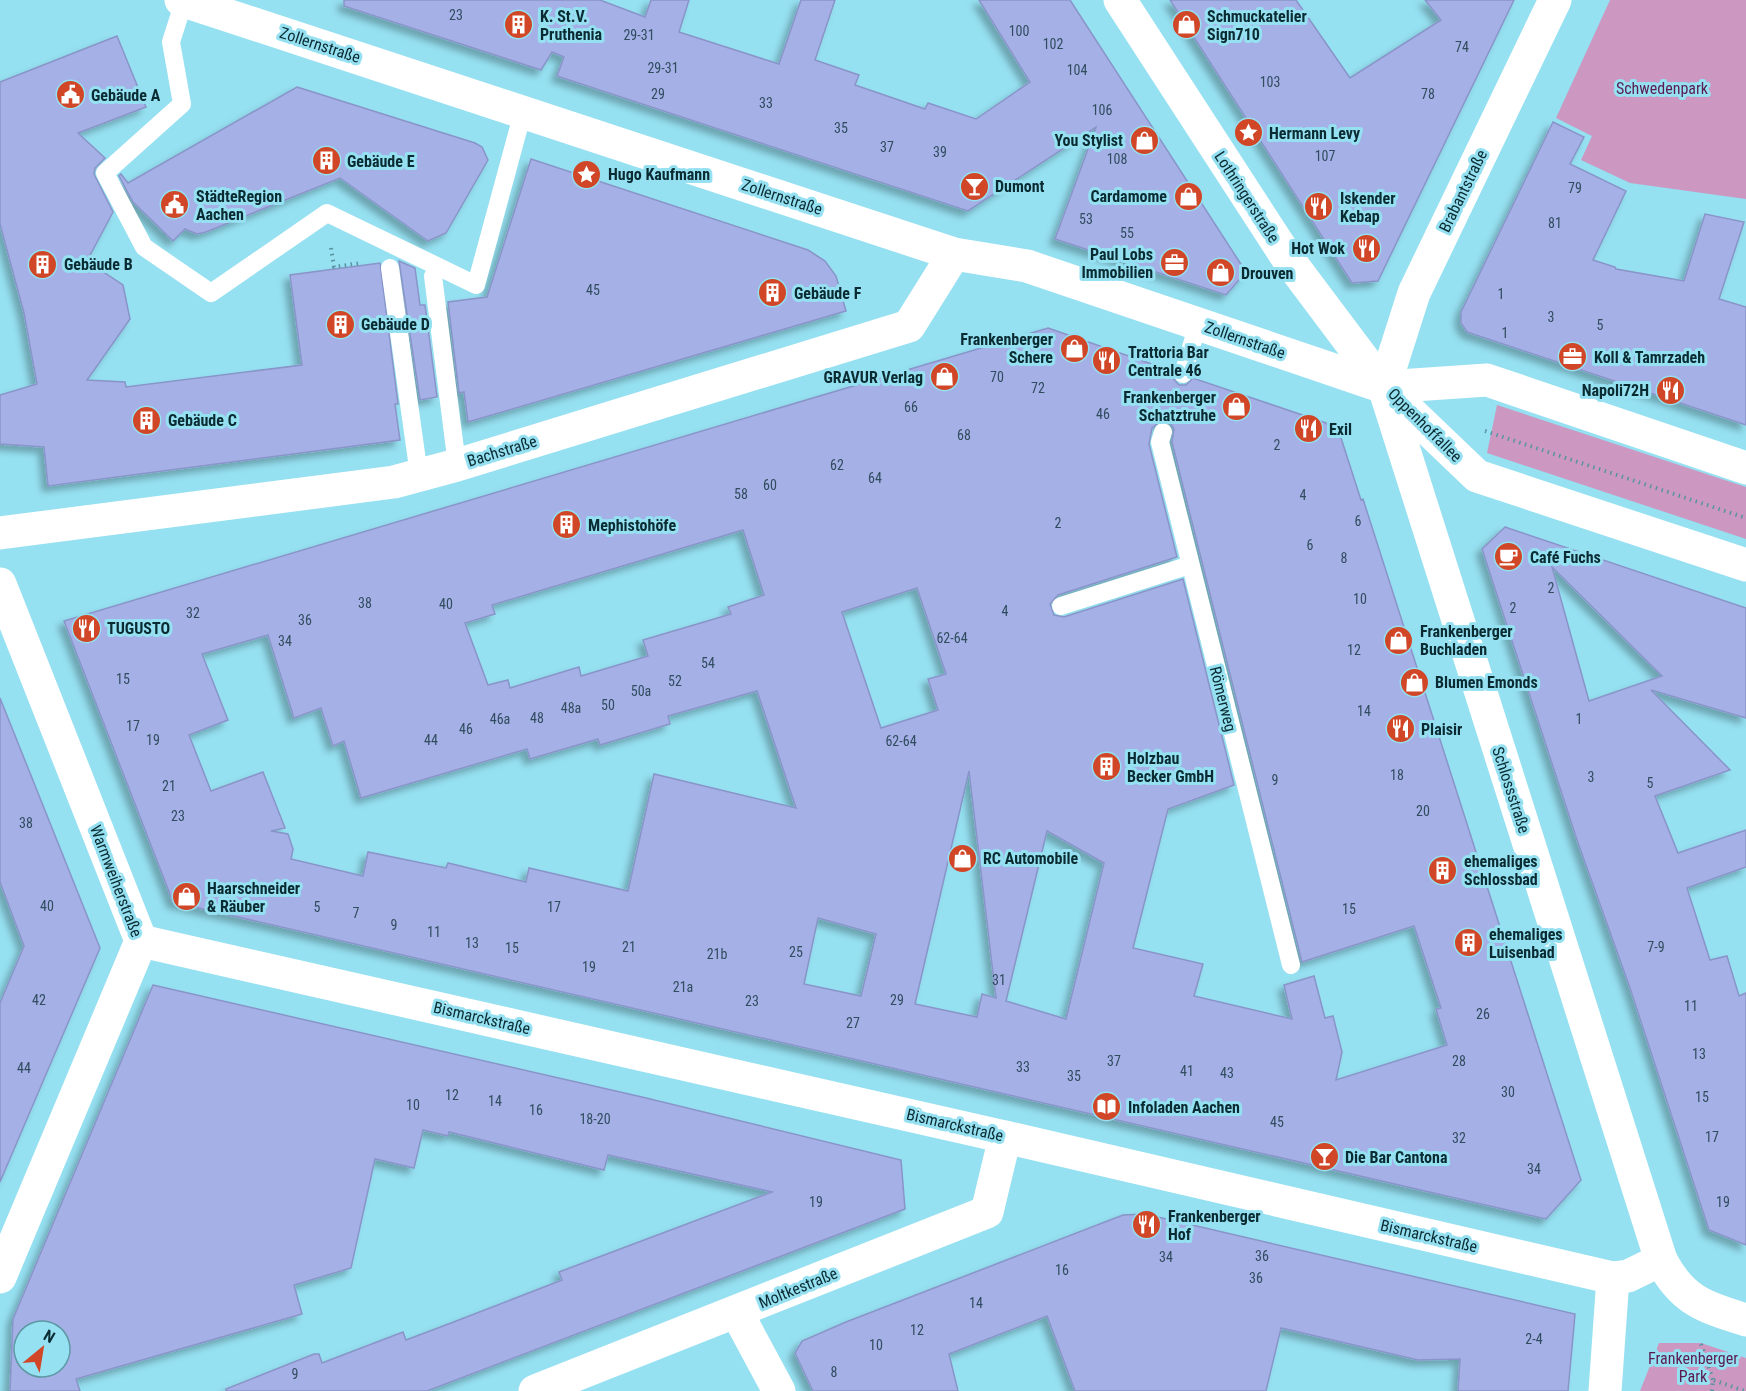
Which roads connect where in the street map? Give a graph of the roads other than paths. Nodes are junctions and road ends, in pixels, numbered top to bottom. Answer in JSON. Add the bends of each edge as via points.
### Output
{"nodes":[{"id":1,"x":183,"y":0,"type":"edge"},
{"id":2,"x":1120,"y":0,"type":"edge"},
{"id":3,"x":1555,"y":0,"type":"edge"},
{"id":4,"x":523,"y":112,"type":"junction"},
{"id":5,"x":954,"y":254,"type":"junction"},
{"id":6,"x":390,"y":268,"type":"dead end"},
{"id":7,"x":433,"y":276,"type":"dead end"},
{"id":8,"x":1198,"y":324,"type":"junction"},
{"id":9,"x":1183,"y":374,"type":"dead end"},
{"id":10,"x":1384,"y":387,"type":"junction"},
{"id":11,"x":1163,"y":432,"type":"dead end"},
{"id":12,"x":457,"y":465,"type":"junction"},
{"id":13,"x":1746,"y":468,"type":"edge"},
{"id":14,"x":419,"y":475,"type":"junction"},
{"id":15,"x":0,"y":533,"type":"edge"},
{"id":16,"x":1746,"y":565,"type":"edge"},
{"id":17,"x":1190,"y":566,"type":"junction"},
{"id":18,"x":0,"y":584,"type":"edge"},
{"id":19,"x":1061,"y":606,"type":"dead end"},
{"id":20,"x":141,"y":941,"type":"junction"},
{"id":21,"x":1291,"y":965,"type":"dead end"},
{"id":22,"x":1005,"y":1137,"type":"junction"},
{"id":23,"x":1661,"y":1260,"type":"junction"},
{"id":24,"x":0,"y":1277,"type":"edge"},
{"id":25,"x":1613,"y":1278,"type":"junction"},
{"id":26,"x":736,"y":1313,"type":"junction"},
{"id":27,"x":1746,"y":1320,"type":"edge"},
{"id":28,"x":535,"y":1391,"type":"edge"},
{"id":29,"x":779,"y":1391,"type":"edge"},
{"id":30,"x":1605,"y":1391,"type":"edge"}],
"edges":[{"from":1,"to":4,"type":"street","name":"Zollernstraße"},
{"from":1,"to":4,"type":"lane","via":[[171,42],[182,104],[105,172],[144,247],[211,293],[327,213],[476,285]]},
{"from":2,"to":10,"type":"street","name":"Lothringerstraße","via":[[1288,259]]},
{"from":3,"to":10,"type":"street","name":"Brabantstraße","via":[[1414,293]]},
{"from":4,"to":5,"type":"street","name":"Zollernstraße"},
{"from":5,"to":8,"type":"street","name":"Zollernstraße","via":[[1027,266]]},
{"from":5,"to":12,"type":"street","name":"Bachstraße","via":[[909,326]]},
{"from":6,"to":14,"type":"lane"},
{"from":7,"to":12,"type":"lane"},
{"from":8,"to":9,"type":"lane"},
{"from":8,"to":10,"type":"street","name":"Zollernstraße"},
{"from":10,"to":13,"type":"street","name":"Oppenhoffallee","via":[[1487,380]]},
{"from":10,"to":16,"type":"street","name":"Oppenhoffallee","via":[[1477,476]]},
{"from":10,"to":23,"type":"street","name":"Schlossstraße"},
{"from":11,"to":17,"type":"lane","name":"Römerweg","via":[[1160,442]]},
{"from":12,"to":14,"type":"street","name":"Bachstraße"},
{"from":14,"to":15,"type":"street","name":"Bachstraße","via":[[394,482]]},
{"from":17,"to":19,"type":"lane"},
{"from":17,"to":21,"type":"lane","name":"Römerweg"},
{"from":18,"to":20,"type":"street","name":"Warmweiherstraße"},
{"from":20,"to":22,"type":"street","name":"Bismarckstraße"},
{"from":20,"to":24,"type":"street","name":"Warmweiherstraße"},
{"from":22,"to":25,"type":"street","name":"Bismarckstraße"},
{"from":22,"to":26,"type":"street","name":"Moltkestraße","via":[[987,1212]]},
{"from":23,"to":25,"type":"street","name":"Bismarckstraße","via":[[1628,1276]]},
{"from":23,"to":27,"type":"street","via":[[1675,1284],[1695,1302]]},
{"from":25,"to":30,"type":"street"},
{"from":26,"to":28,"type":"street","name":"Moltkestraße"},
{"from":26,"to":29,"type":"street"}]}
